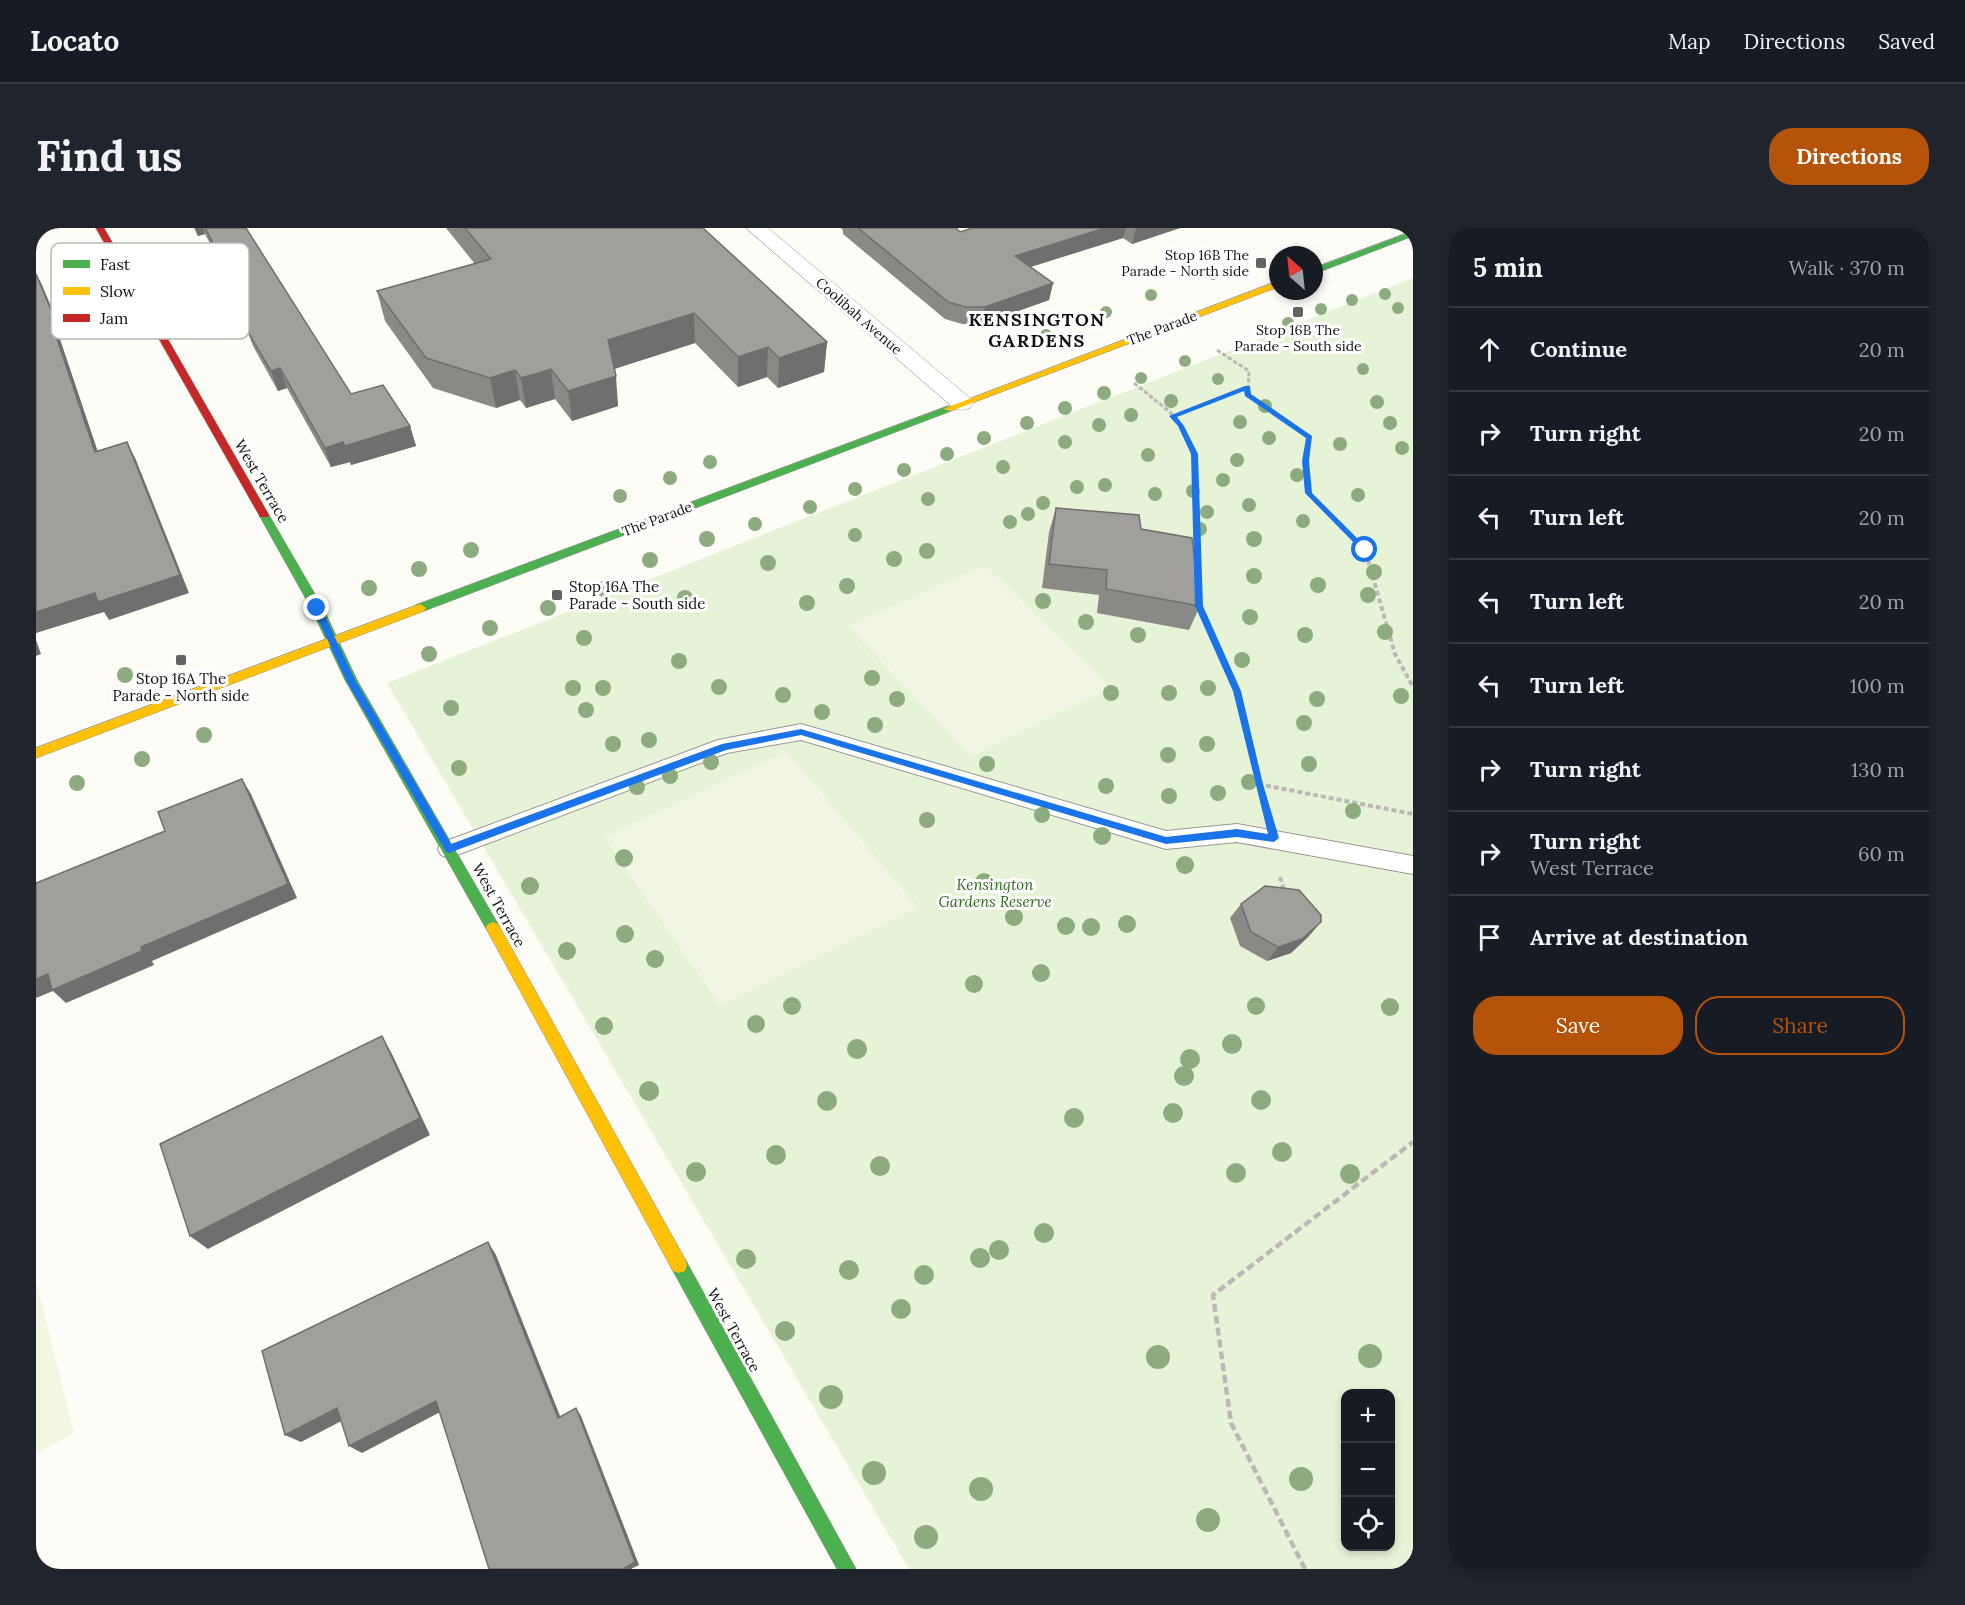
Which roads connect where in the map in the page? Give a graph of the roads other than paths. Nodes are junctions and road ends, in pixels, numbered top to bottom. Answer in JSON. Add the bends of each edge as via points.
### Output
{"nodes":[{"id":1,"x":99,"y":228,"type":"edge"},
{"id":2,"x":756,"y":228,"type":"edge"},
{"id":3,"x":1405,"y":228,"type":"edge"},
{"id":4,"x":1413,"y":233,"type":"edge"},
{"id":5,"x":108,"y":243,"type":"edge"},
{"id":6,"x":1323,"y":268,"type":"edge"},
{"id":7,"x":1269,"y":287,"type":"edge"},
{"id":8,"x":163,"y":339,"type":"edge"},
{"id":9,"x":962,"y":403,"type":"junction"},
{"id":10,"x":332,"y":641,"type":"junction"},
{"id":11,"x":36,"y":753,"type":"edge"},
{"id":12,"x":449,"y":849,"type":"junction"},
{"id":13,"x":1413,"y":865,"type":"edge"},
{"id":14,"x":847,"y":1569,"type":"edge"}],
"edges":[{"from":1,"to":5,"type":"street","name":"West Terrace"},
{"from":2,"to":9,"type":"street","name":"Coolibah Avenue"},
{"from":3,"to":4,"type":"street"},
{"from":4,"to":6,"type":"street"},
{"from":7,"to":9,"type":"street","name":"The Parade"},
{"from":8,"to":10,"type":"street","name":"West Terrace","via":[[317,608]]},
{"from":9,"to":10,"type":"street","name":"The Parade"},
{"from":10,"to":11,"type":"street","name":"The Parade"},
{"from":10,"to":12,"type":"street","name":"West Terrace"},
{"from":12,"to":13,"type":"lane","via":[[725,746],[801,732],[1166,840],[1237,833]]},
{"from":12,"to":14,"type":"street","name":"West Terrace"}]}
